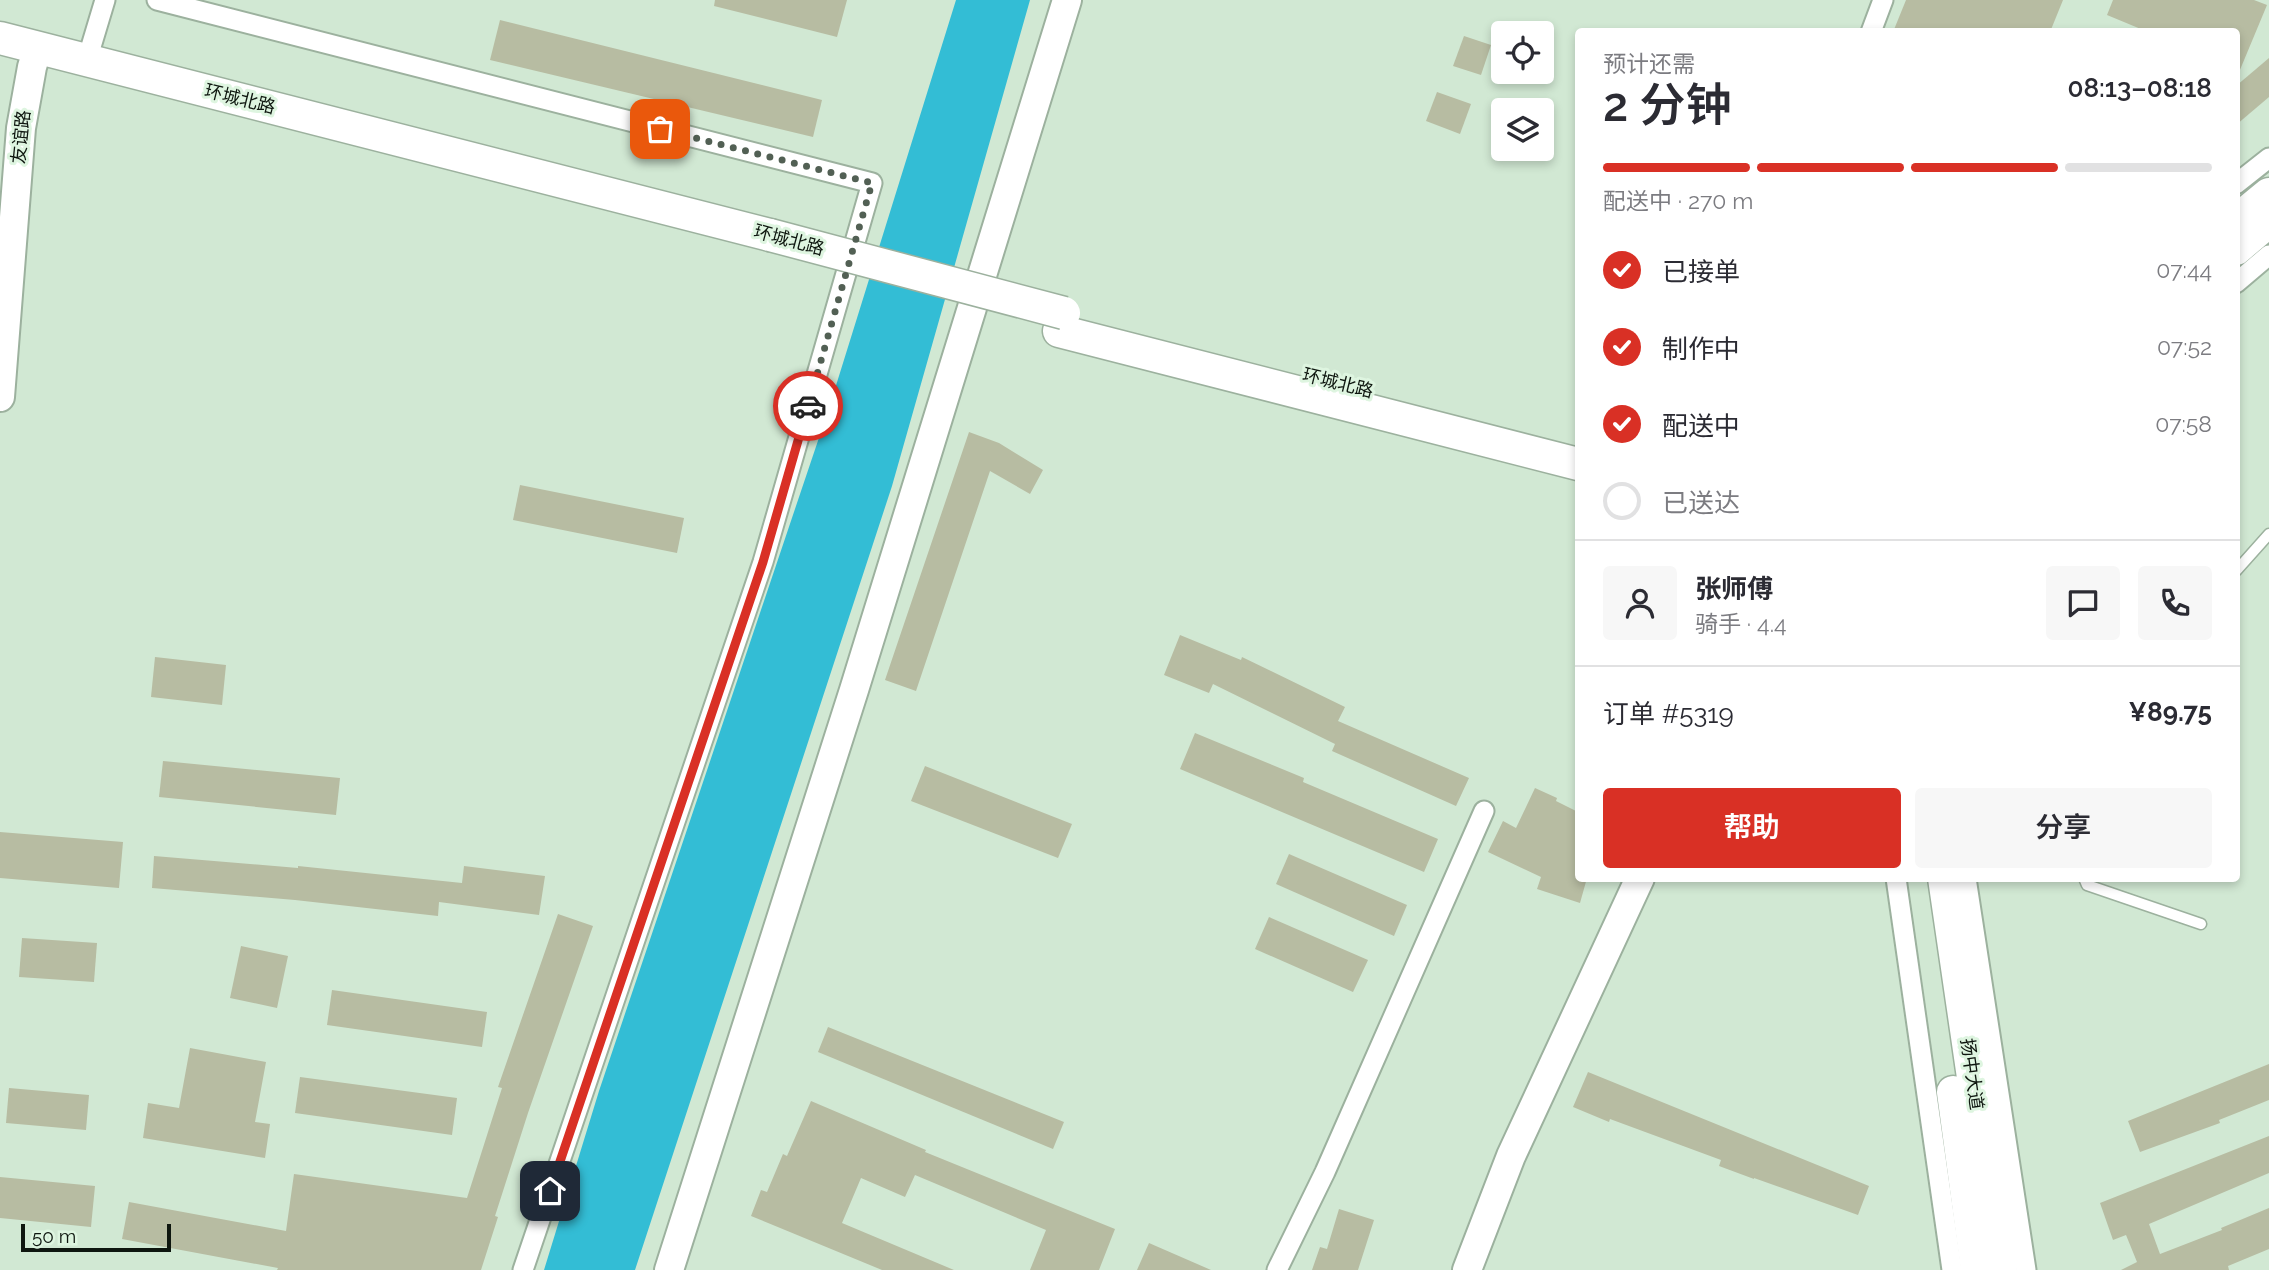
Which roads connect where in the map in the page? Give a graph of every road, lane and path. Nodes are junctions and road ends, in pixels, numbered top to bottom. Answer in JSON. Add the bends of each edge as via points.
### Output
{"nodes":[{"id":1,"x":105,"y":0,"type":"edge"},
{"id":2,"x":157,"y":0,"type":"edge"},
{"id":3,"x":1067,"y":0,"type":"edge"},
{"id":4,"x":1884,"y":0,"type":"edge"},
{"id":5,"x":1873,"y":28,"type":"edge"},
{"id":6,"x":0,"y":38,"type":"edge"},
{"id":7,"x":35,"y":57,"type":"junction"},
{"id":8,"x":0,"y":59,"type":"edge"},
{"id":9,"x":87,"y":60,"type":"junction"},
{"id":10,"x":2269,"y":158,"type":"edge"},
{"id":11,"x":2240,"y":181,"type":"edge"},
{"id":12,"x":2269,"y":194,"type":"edge"},
{"id":13,"x":2240,"y":218,"type":"edge"},
{"id":14,"x":2269,"y":221,"type":"edge"},
{"id":15,"x":768,"y":245,"type":"junction"},
{"id":16,"x":2240,"y":246,"type":"edge"},
{"id":17,"x":2269,"y":256,"type":"edge"},
{"id":18,"x":2240,"y":280,"type":"edge"},
{"id":19,"x":1061,"y":322,"type":"junction"},
{"id":20,"x":3,"y":335,"type":"edge"},
{"id":21,"x":0,"y":397,"type":"edge"},
{"id":22,"x":1575,"y":443,"type":"edge"},
{"id":23,"x":1575,"y":463,"type":"edge"},
{"id":24,"x":2269,"y":534,"type":"edge"},
{"id":25,"x":2240,"y":567,"type":"edge"},
{"id":26,"x":1484,"y":811,"type":"dead end"},
{"id":27,"x":1638,"y":882,"type":"edge"},
{"id":28,"x":1897,"y":882,"type":"edge"},
{"id":29,"x":1927,"y":882,"type":"edge"},
{"id":30,"x":1945,"y":882,"type":"edge"},
{"id":31,"x":1967,"y":882,"type":"edge"},
{"id":32,"x":2086,"y":882,"type":"edge"},
{"id":33,"x":2201,"y":924,"type":"dead end"},
{"id":34,"x":523,"y":1270,"type":"edge"},
{"id":35,"x":669,"y":1270,"type":"edge"},
{"id":36,"x":1277,"y":1270,"type":"edge"},
{"id":37,"x":1467,"y":1270,"type":"edge"},
{"id":38,"x":1952,"y":1270,"type":"edge"},
{"id":39,"x":1978,"y":1270,"type":"edge"},
{"id":40,"x":2001,"y":1270,"type":"edge"},
{"id":41,"x":2026,"y":1270,"type":"edge"}],
"edges":[{"from":1,"to":9,"type":"street"},
{"from":2,"to":34,"type":"street","via":[[872,183],[763,562]]},
{"from":3,"to":35,"type":"street"},
{"from":4,"to":5,"type":"street"},
{"from":6,"to":7,"type":"main road","name":"环城北路"},
{"from":7,"to":8,"type":"main road","name":"环城北路"},
{"from":7,"to":9,"type":"main road","name":"环城北路"},
{"from":7,"to":15,"type":"main road","name":"环城北路"},
{"from":7,"to":20,"type":"street","name":"友谊路","via":[[21,128]]},
{"from":9,"to":15,"type":"main road","name":"环城北路"},
{"from":10,"to":11,"type":"street"},
{"from":12,"to":13,"type":"main road"},
{"from":14,"to":16,"type":"main road"},
{"from":15,"to":19,"type":"main road","name":"环城北路","bridge":true},
{"from":17,"to":18,"type":"street"},
{"from":19,"to":22,"type":"main road","name":"环城北路"},
{"from":19,"to":23,"type":"main road","name":"环城北路"},
{"from":20,"to":21,"type":"street","name":"友谊路"},
{"from":24,"to":25,"type":"lane"},
{"from":26,"to":36,"type":"street"},
{"from":27,"to":37,"type":"street","via":[[1511,1156]]},
{"from":28,"to":38,"type":"street"},
{"from":29,"to":39,"type":"main road","name":"扬中大道"},
{"from":30,"to":40,"type":"main road","name":"扬中大道"},
{"from":31,"to":41,"type":"street"},
{"from":32,"to":33,"type":"lane"}]}
